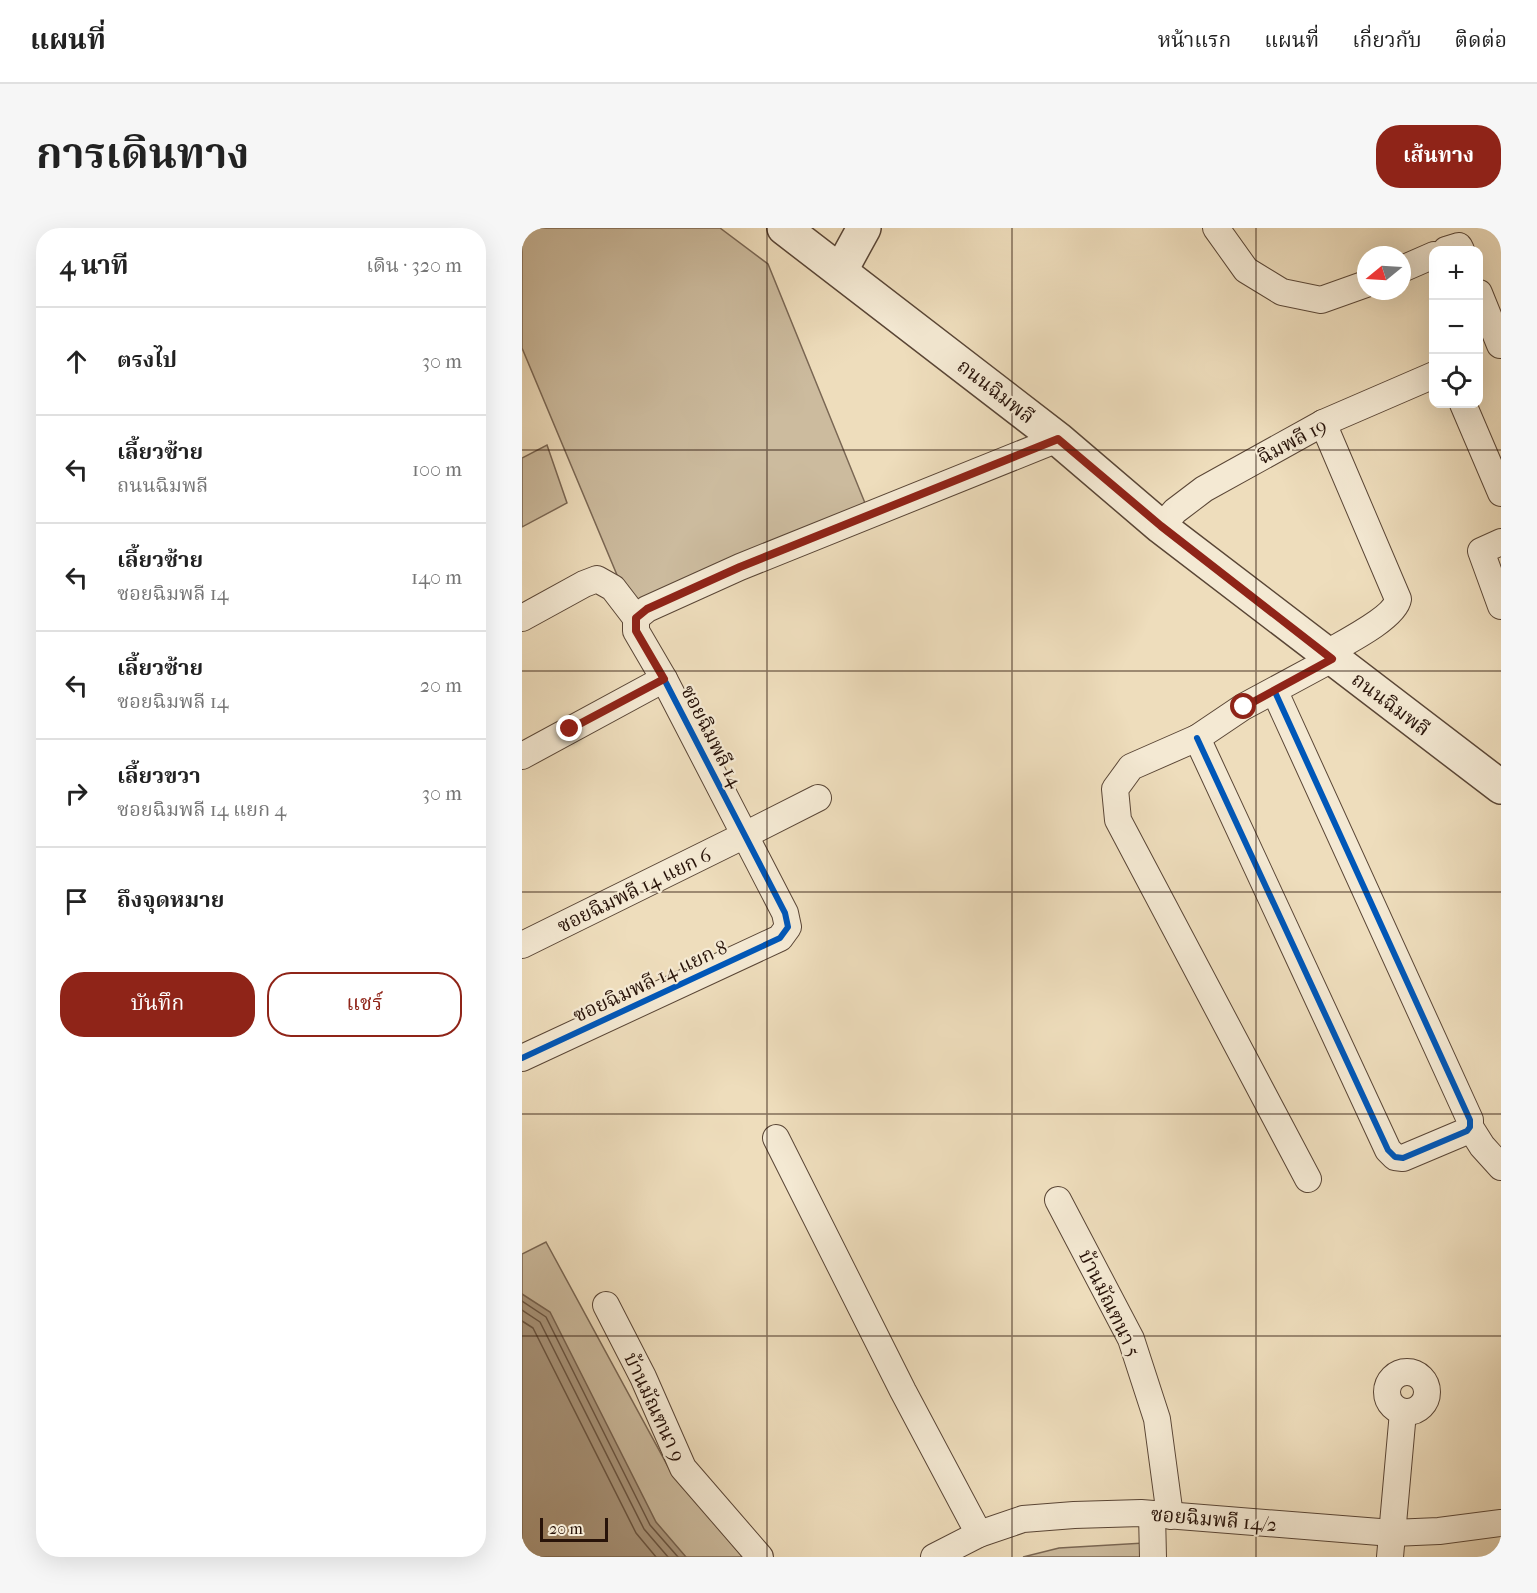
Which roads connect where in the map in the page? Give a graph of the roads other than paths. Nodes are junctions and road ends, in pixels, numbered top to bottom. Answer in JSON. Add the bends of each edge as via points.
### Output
{"nodes":[{"id":1,"x":784,"y":228,"type":"edge"},
{"id":2,"x":864,"y":228,"type":"edge"},
{"id":3,"x":1216,"y":228,"type":"edge"},
{"id":4,"x":1429,"y":257,"type":"edge"},
{"id":5,"x":1411,"y":265,"type":"edge"},
{"id":6,"x":841,"y":270,"type":"junction"},
{"id":7,"x":1357,"y":287,"type":"edge"},
{"id":8,"x":1481,"y":300,"type":"edge"},
{"id":9,"x":1493,"y":348,"type":"edge"},
{"id":10,"x":1429,"y":377,"type":"edge"},
{"id":11,"x":1465,"y":408,"type":"edge"},
{"id":12,"x":1323,"y":423,"type":"junction"},
{"id":13,"x":1058,"y":439,"type":"junction"},
{"id":14,"x":1501,"y":493,"type":"edge"},
{"id":15,"x":1161,"y":526,"type":"junction"},
{"id":16,"x":1501,"y":542,"type":"edge"},
{"id":17,"x":1501,"y":606,"type":"edge"},
{"id":18,"x":522,"y":618,"type":"edge"},
{"id":19,"x":636,"y":618,"type":"junction"},
{"id":20,"x":1329,"y":657,"type":"junction"},
{"id":21,"x":664,"y":679,"type":"junction"},
{"id":22,"x":1275,"y":692,"type":"junction"},
{"id":23,"x":1197,"y":738,"type":"junction"},
{"id":24,"x":522,"y":756,"type":"edge"},
{"id":25,"x":1501,"y":787,"type":"edge"},
{"id":26,"x":818,"y":798,"type":"dead end"},
{"id":27,"x":745,"y":835,"type":"junction"},
{"id":28,"x":788,"y":927,"type":"joint"},
{"id":29,"x":522,"y":945,"type":"edge"},
{"id":30,"x":522,"y":1058,"type":"edge"},
{"id":31,"x":1470,"y":1127,"type":"junction"},
{"id":32,"x":776,"y":1138,"type":"dead end"},
{"id":33,"x":1501,"y":1167,"type":"edge"},
{"id":34,"x":1308,"y":1179,"type":"dead end"},
{"id":35,"x":1058,"y":1200,"type":"dead end"},
{"id":36,"x":606,"y":1305,"type":"dead end"},
{"id":37,"x":1403,"y":1412,"type":"dead end"},
{"id":38,"x":1161,"y":1515,"type":"junction"},
{"id":39,"x":1501,"y":1523,"type":"edge"},
{"id":40,"x":979,"y":1534,"type":"junction"},
{"id":41,"x":1391,"y":1545,"type":"edge"},
{"id":42,"x":760,"y":1557,"type":"edge"},
{"id":43,"x":934,"y":1557,"type":"edge"},
{"id":44,"x":1153,"y":1557,"type":"edge"}],
"edges":[{"from":1,"to":6,"type":"street","name":"ถนนฉิมพลี"},
{"from":2,"to":6,"type":"street"},
{"from":3,"to":7,"type":"street","via":[[1246,270],[1282,292],[1321,300]]},
{"from":4,"to":5,"type":"street"},
{"from":6,"to":13,"type":"street","name":"ถนนฉิมพลี"},
{"from":8,"to":9,"type":"street"},
{"from":10,"to":12,"type":"street","name":"ฉิมพลี 19"},
{"from":11,"to":14,"type":"street"},
{"from":12,"to":15,"type":"street","name":"ฉิมพลี 19","via":[[1204,489]]},
{"from":12,"to":20,"type":"street","via":[[1398,599],[1394,610]]},
{"from":13,"to":15,"type":"street","name":"ถนนฉิมพลี"},
{"from":13,"to":19,"type":"street","via":[[740,567],[647,609]]},
{"from":15,"to":20,"type":"street","name":"ถนนฉิมพลี"},
{"from":16,"to":17,"type":"street","via":[[1481,551]]},
{"from":18,"to":19,"type":"street","via":[[597,579],[613,588]]},
{"from":19,"to":21,"type":"street","name":"ซอยฉิมพลี 14","via":[[636,631]]},
{"from":20,"to":22,"type":"street"},
{"from":20,"to":25,"type":"street","name":"ถนนฉิมพลี"},
{"from":21,"to":24,"type":"street"},
{"from":21,"to":27,"type":"street","name":"ซอยฉิมพลี 14"},
{"from":22,"to":23,"type":"street"},
{"from":22,"to":31,"type":"street"},
{"from":23,"to":31,"type":"street","via":[[1388,1150],[1402,1158]]},
{"from":23,"to":34,"type":"street","via":[[1131,767],[1115,789],[1119,820]]},
{"from":26,"to":27,"type":"street","name":"ซอยฉิมพลี 14 แยก 6"},
{"from":27,"to":28,"type":"street","name":"ซอยฉิมพลี 14","via":[[785,913]]},
{"from":27,"to":29,"type":"street","name":"ซอยฉิมพลี 14 แยก 6"},
{"from":28,"to":30,"type":"street","name":"ซอยฉิมพลี 14 แยก 8","via":[[780,938]]},
{"from":31,"to":33,"type":"street"},
{"from":32,"to":40,"type":"street"},
{"from":35,"to":38,"type":"street","name":"บ้านมัณฑนา 5","via":[[1131,1339],[1157,1419]]},
{"from":36,"to":42,"type":"street","name":"บ้านมัณฑนา 9","via":[[643,1377],[682,1468]]},
{"from":37,"to":41,"type":"street"},
{"from":38,"to":40,"type":"street","name":"ซอยฉิมพลี 14/2","via":[[1023,1519]]},
{"from":38,"to":41,"type":"street","name":"ซอยฉิมพลี 14/2"},
{"from":38,"to":44,"type":"street","name":"บ้านมัณฑนา 5"},
{"from":39,"to":41,"type":"street","name":"ซอยฉิมพลี 14/2","via":[[1439,1531]]},
{"from":40,"to":43,"type":"street","name":"ซอยฉิมพลี 14/2"}]}
